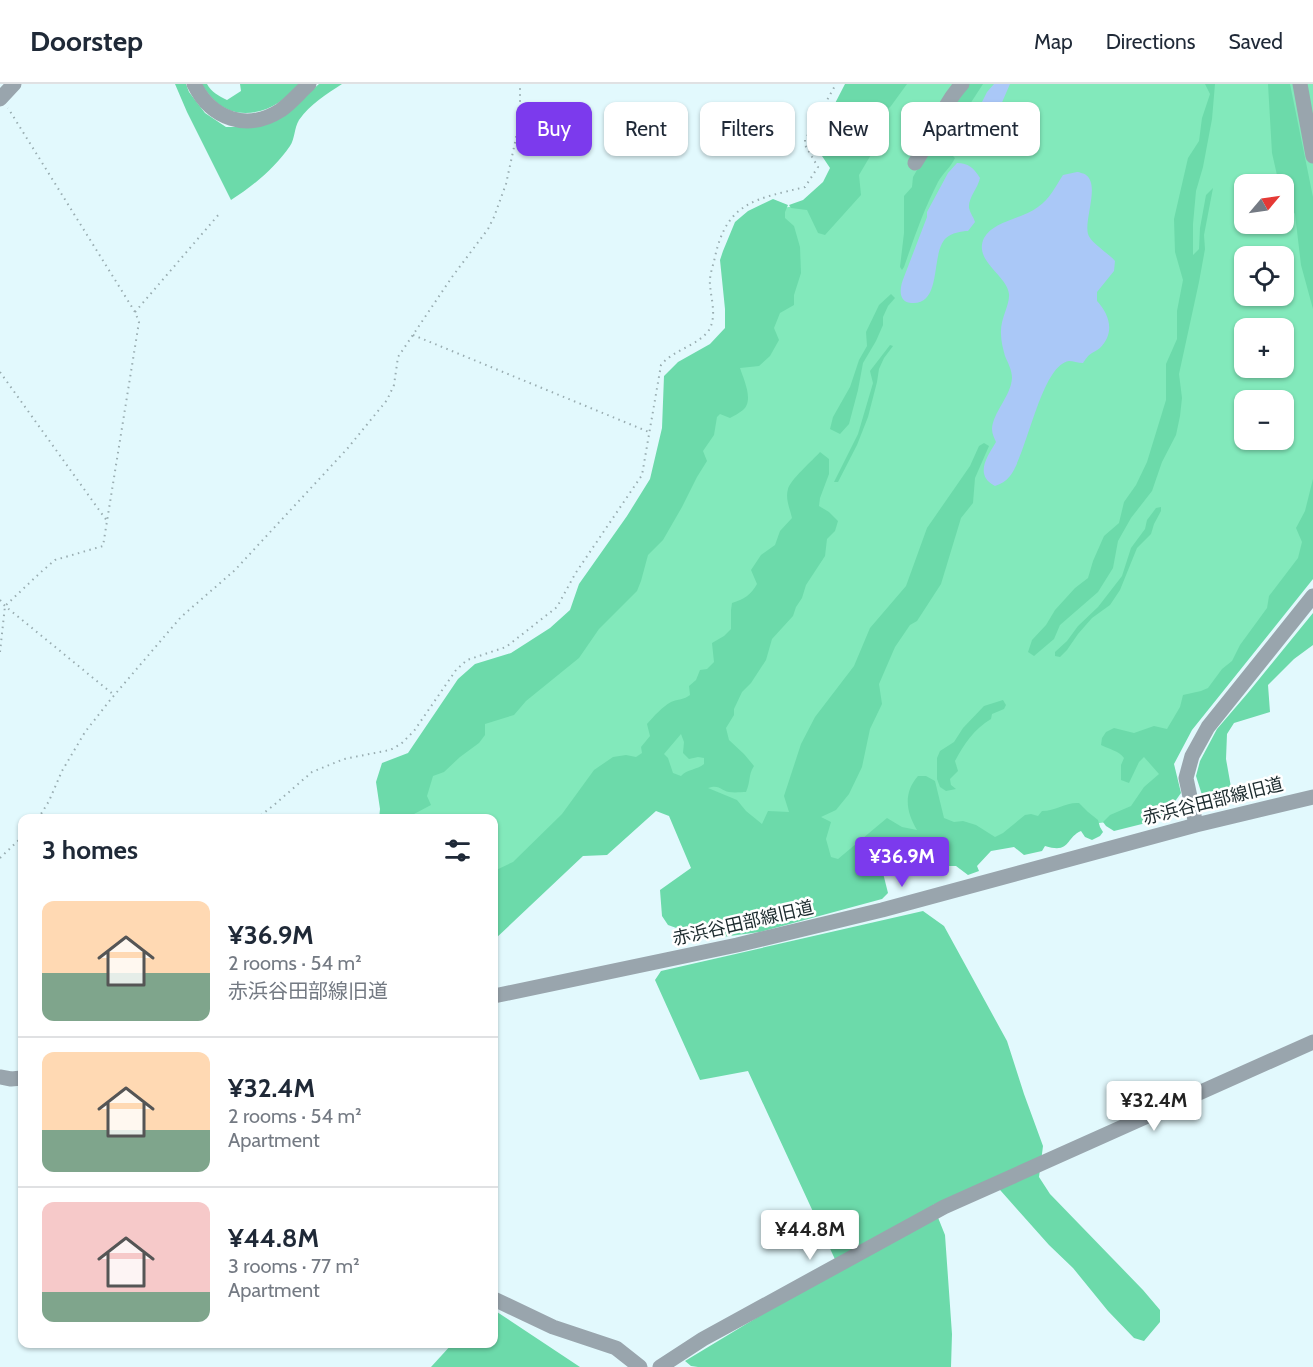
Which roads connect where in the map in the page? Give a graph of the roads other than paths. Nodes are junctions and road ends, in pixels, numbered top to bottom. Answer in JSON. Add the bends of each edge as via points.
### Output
{"nodes":[{"id":1,"x":14,"y":84,"type":"edge"},
{"id":2,"x":194,"y":84,"type":"edge"},
{"id":3,"x":309,"y":84,"type":"edge"},
{"id":4,"x":962,"y":84,"type":"edge"},
{"id":5,"x":1300,"y":84,"type":"edge"},
{"id":6,"x":1,"y":99,"type":"edge"},
{"id":7,"x":1313,"y":156,"type":"edge"},
{"id":8,"x":915,"y":164,"type":"dead end"},
{"id":9,"x":1313,"y":596,"type":"edge"},
{"id":10,"x":1313,"y":797,"type":"edge"},
{"id":11,"x":1196,"y":825,"type":"junction"},
{"id":12,"x":498,"y":995,"type":"edge"},
{"id":13,"x":1313,"y":1042,"type":"edge"},
{"id":14,"x":0,"y":1077,"type":"edge"},
{"id":15,"x":18,"y":1078,"type":"edge"},
{"id":16,"x":498,"y":1301,"type":"edge"},
{"id":17,"x":640,"y":1367,"type":"edge"},
{"id":18,"x":660,"y":1367,"type":"edge"}],
"edges":[{"from":1,"to":6,"type":"street"},
{"from":2,"to":3,"type":"street","via":[[209,106],[220,114],[247,121],[282,109]]},
{"from":4,"to":8,"type":"street","via":[[952,95]]},
{"from":5,"to":7,"type":"street"},
{"from":9,"to":11,"type":"street","via":[[1208,727],[1192,756],[1186,778]]},
{"from":10,"to":11,"type":"street","name":"赤浜谷田部線旧道"},
{"from":11,"to":12,"type":"street","name":"赤浜谷田部線旧道","via":[[882,910]]},
{"from":13,"to":18,"type":"street","via":[[944,1207],[703,1339]]},
{"from":14,"to":15,"type":"street"},
{"from":16,"to":17,"type":"street","via":[[554,1327],[616,1348]]}]}
